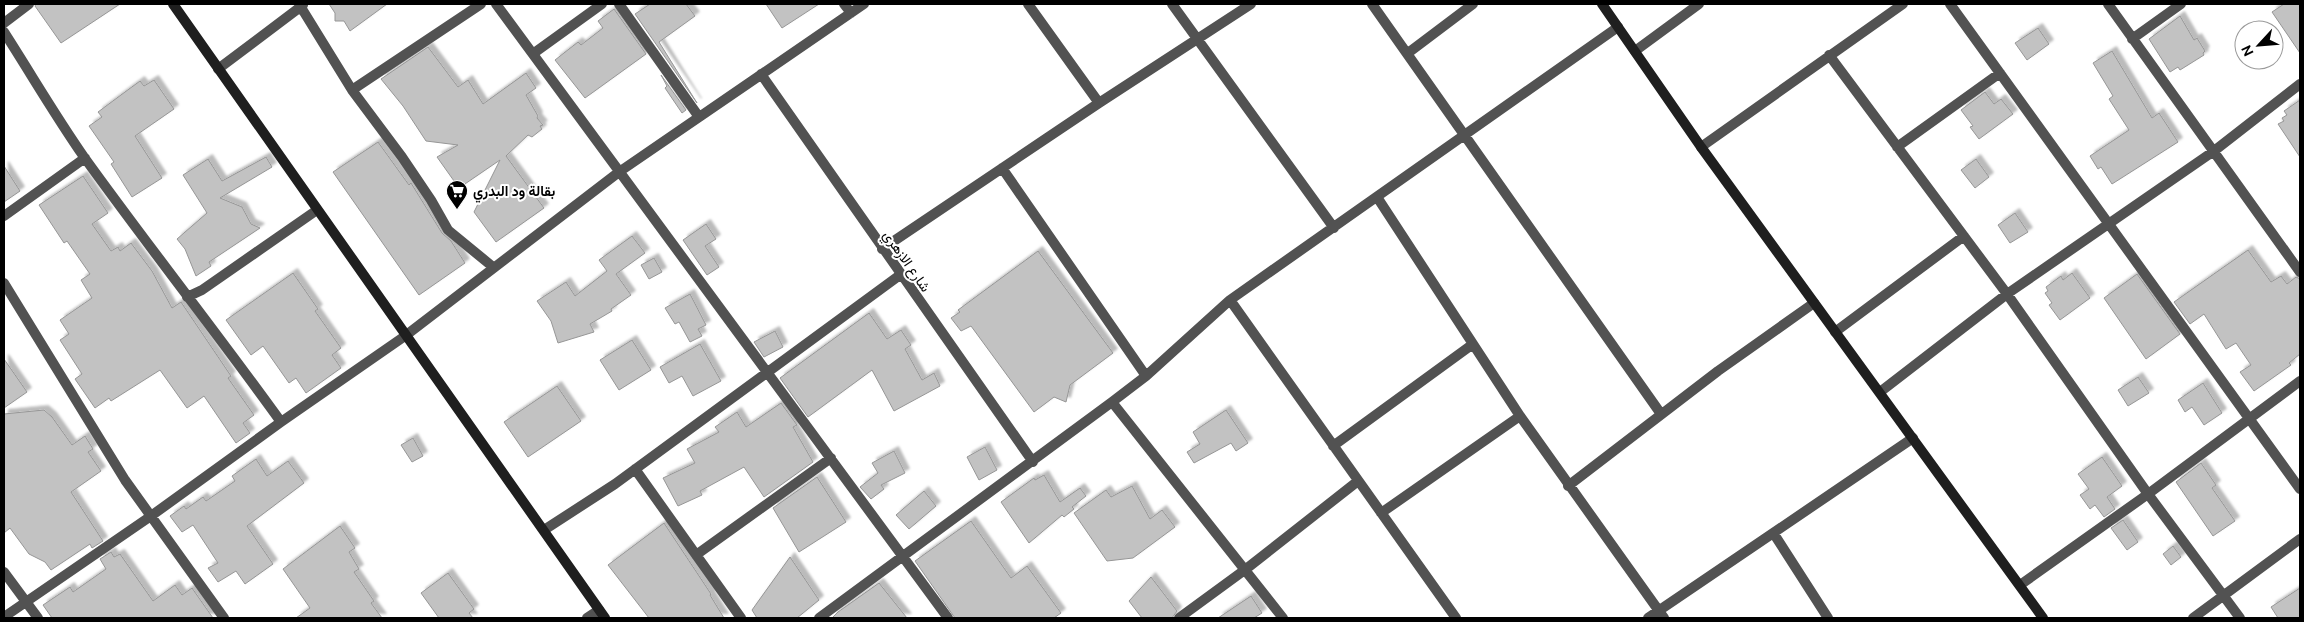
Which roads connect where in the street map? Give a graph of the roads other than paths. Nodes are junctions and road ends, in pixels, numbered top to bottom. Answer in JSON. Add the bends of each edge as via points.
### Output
{"nodes":[{"id":1,"x":29,"y":4,"type":"edge"},
{"id":2,"x":173,"y":4,"type":"edge"},
{"id":3,"x":481,"y":4,"type":"edge"},
{"id":4,"x":496,"y":4,"type":"edge"},
{"id":5,"x":602,"y":4,"type":"edge"},
{"id":6,"x":619,"y":4,"type":"edge"},
{"id":7,"x":844,"y":4,"type":"edge"},
{"id":8,"x":864,"y":4,"type":"edge"},
{"id":9,"x":1028,"y":4,"type":"edge"},
{"id":10,"x":1172,"y":4,"type":"edge"},
{"id":11,"x":1252,"y":4,"type":"edge"},
{"id":12,"x":1372,"y":4,"type":"edge"},
{"id":13,"x":1473,"y":4,"type":"edge"},
{"id":14,"x":1602,"y":4,"type":"edge"},
{"id":15,"x":1699,"y":4,"type":"edge"},
{"id":16,"x":1903,"y":4,"type":"edge"},
{"id":17,"x":1950,"y":4,"type":"edge"},
{"id":18,"x":2108,"y":4,"type":"edge"},
{"id":19,"x":2181,"y":4,"type":"edge"},
{"id":20,"x":301,"y":5,"type":"edge"},
{"id":21,"x":850,"y":13,"type":"junction"},
{"id":22,"x":4,"y":23,"type":"edge"},
{"id":23,"x":1618,"y":27,"type":"junction"},
{"id":24,"x":4,"y":32,"type":"edge"},
{"id":25,"x":1198,"y":39,"type":"junction"},
{"id":26,"x":2132,"y":40,"type":"junction"},
{"id":27,"x":1635,"y":51,"type":"junction"},
{"id":28,"x":534,"y":53,"type":"junction"},
{"id":29,"x":1408,"y":53,"type":"junction"},
{"id":30,"x":1828,"y":56,"type":"junction"},
{"id":31,"x":218,"y":68,"type":"junction"},
{"id":32,"x":2000,"y":73,"type":"junction"},
{"id":33,"x":760,"y":74,"type":"junction"},
{"id":34,"x":2300,"y":84,"type":"edge"},
{"id":35,"x":352,"y":90,"type":"junction"},
{"id":36,"x":1099,"y":103,"type":"junction"},
{"id":37,"x":699,"y":117,"type":"junction"},
{"id":38,"x":1466,"y":135,"type":"junction"},
{"id":39,"x":1701,"y":147,"type":"junction"},
{"id":40,"x":1897,"y":147,"type":"junction"},
{"id":41,"x":2214,"y":151,"type":"junction"},
{"id":42,"x":85,"y":158,"type":"junction"},
{"id":43,"x":1002,"y":168,"type":"junction"},
{"id":44,"x":619,"y":172,"type":"junction"},
{"id":45,"x":1377,"y":197,"type":"junction"},
{"id":46,"x":317,"y":210,"type":"junction"},
{"id":47,"x":4,"y":216,"type":"edge"},
{"id":48,"x":2109,"y":224,"type":"junction"},
{"id":49,"x":1334,"y":228,"type":"junction"},
{"id":50,"x":1964,"y":236,"type":"junction"},
{"id":51,"x":882,"y":249,"type":"junction"},
{"id":52,"x":494,"y":267,"type":"junction"},
{"id":53,"x":2300,"y":272,"type":"edge"},
{"id":54,"x":900,"y":275,"type":"junction"},
{"id":55,"x":4,"y":283,"type":"edge"},
{"id":56,"x":2007,"y":294,"type":"junction"},
{"id":57,"x":187,"y":297,"type":"junction"},
{"id":58,"x":1230,"y":300,"type":"junction"},
{"id":59,"x":1814,"y":303,"type":"junction"},
{"id":60,"x":1835,"y":332,"type":"junction"},
{"id":61,"x":405,"y":336,"type":"junction"},
{"id":62,"x":1473,"y":344,"type":"junction"},
{"id":63,"x":768,"y":373,"type":"junction"},
{"id":64,"x":1146,"y":376,"type":"junction"},
{"id":65,"x":2300,"y":381,"type":"edge"},
{"id":66,"x":1880,"y":392,"type":"junction"},
{"id":67,"x":1112,"y":402,"type":"junction"},
{"id":68,"x":1661,"y":414,"type":"junction"},
{"id":69,"x":1520,"y":416,"type":"junction"},
{"id":70,"x":2251,"y":419,"type":"junction"},
{"id":71,"x":281,"y":422,"type":"junction"},
{"id":72,"x":1913,"y":438,"type":"junction"},
{"id":73,"x":1333,"y":446,"type":"junction"},
{"id":74,"x":831,"y":458,"type":"junction"},
{"id":75,"x":1033,"y":462,"type":"junction"},
{"id":76,"x":636,"y":469,"type":"junction"},
{"id":77,"x":1358,"y":481,"type":"junction"},
{"id":78,"x":1568,"y":486,"type":"junction"},
{"id":79,"x":2300,"y":489,"type":"edge"},
{"id":80,"x":2148,"y":494,"type":"junction"},
{"id":81,"x":1380,"y":513,"type":"junction"},
{"id":82,"x":151,"y":516,"type":"junction"},
{"id":83,"x":544,"y":530,"type":"junction"},
{"id":84,"x":1774,"y":534,"type":"junction"},
{"id":85,"x":2300,"y":539,"type":"edge"},
{"id":86,"x":696,"y":555,"type":"junction"},
{"id":87,"x":902,"y":556,"type":"junction"},
{"id":88,"x":1246,"y":569,"type":"junction"},
{"id":89,"x":4,"y":572,"type":"edge"},
{"id":90,"x":2020,"y":585,"type":"junction"},
{"id":91,"x":2224,"y":595,"type":"junction"},
{"id":92,"x":25,"y":601,"type":"junction"},
{"id":93,"x":602,"y":614,"type":"edge"},
{"id":94,"x":1661,"y":615,"type":"edge"},
{"id":95,"x":4,"y":617,"type":"edge"},
{"id":96,"x":38,"y":618,"type":"edge"},
{"id":97,"x":224,"y":618,"type":"edge"},
{"id":98,"x":587,"y":618,"type":"edge"},
{"id":99,"x":740,"y":618,"type":"edge"},
{"id":100,"x":819,"y":618,"type":"edge"},
{"id":101,"x":948,"y":618,"type":"edge"},
{"id":102,"x":1179,"y":618,"type":"edge"},
{"id":103,"x":1283,"y":618,"type":"edge"},
{"id":104,"x":1456,"y":618,"type":"edge"},
{"id":105,"x":1648,"y":618,"type":"edge"},
{"id":106,"x":1828,"y":618,"type":"edge"},
{"id":107,"x":2043,"y":618,"type":"edge"},
{"id":108,"x":2193,"y":618,"type":"edge"},
{"id":109,"x":2240,"y":618,"type":"edge"}],
"edges":[{"from":1,"to":22,"type":"street"},
{"from":2,"to":31,"type":"street"},
{"from":3,"to":35,"type":"street"},
{"from":4,"to":28,"type":"street"},
{"from":5,"to":28,"type":"street"},
{"from":6,"to":37,"type":"street"},
{"from":7,"to":21,"type":"street"},
{"from":8,"to":21,"type":"street"},
{"from":9,"to":36,"type":"street"},
{"from":10,"to":25,"type":"street"},
{"from":11,"to":25,"type":"street"},
{"from":12,"to":29,"type":"street"},
{"from":13,"to":29,"type":"street"},
{"from":14,"to":23,"type":"street"},
{"from":15,"to":27,"type":"street"},
{"from":16,"to":30,"type":"street"},
{"from":17,"to":32,"type":"street"},
{"from":18,"to":26,"type":"street"},
{"from":19,"to":26,"type":"street"},
{"from":20,"to":31,"type":"street"},
{"from":20,"to":35,"type":"street"},
{"from":21,"to":33,"type":"street"},
{"from":23,"to":27,"type":"street"},
{"from":23,"to":38,"type":"street"},
{"from":24,"to":42,"type":"street"},
{"from":25,"to":36,"type":"street"},
{"from":25,"to":49,"type":"street"},
{"from":26,"to":41,"type":"street"},
{"from":27,"to":39,"type":"street"},
{"from":28,"to":44,"type":"street"},
{"from":29,"to":38,"type":"street"},
{"from":30,"to":39,"type":"street"},
{"from":30,"to":40,"type":"street"},
{"from":31,"to":46,"type":"street"},
{"from":32,"to":40,"type":"street"},
{"from":32,"to":48,"type":"street"},
{"from":33,"to":37,"type":"street"},
{"from":33,"to":51,"type":"street","name":"شارع الازهري"},
{"from":34,"to":41,"type":"street"},
{"from":35,"to":52,"type":"street","via":[[402,157],[448,230]]},
{"from":36,"to":43,"type":"street"},
{"from":37,"to":44,"type":"street"},
{"from":38,"to":45,"type":"street"},
{"from":38,"to":68,"type":"street"},
{"from":39,"to":59,"type":"street"},
{"from":40,"to":50,"type":"street"},
{"from":41,"to":48,"type":"street"},
{"from":41,"to":53,"type":"street"},
{"from":42,"to":47,"type":"street"},
{"from":42,"to":57,"type":"street"},
{"from":43,"to":51,"type":"street"},
{"from":43,"to":64,"type":"street"},
{"from":44,"to":52,"type":"street"},
{"from":44,"to":63,"type":"street"},
{"from":45,"to":49,"type":"street"},
{"from":45,"to":62,"type":"street"},
{"from":46,"to":57,"type":"street","via":[[202,290]]},
{"from":46,"to":61,"type":"street"},
{"from":48,"to":56,"type":"street"},
{"from":48,"to":70,"type":"street"},
{"from":49,"to":58,"type":"street"},
{"from":50,"to":56,"type":"street"},
{"from":50,"to":60,"type":"street"},
{"from":51,"to":54,"type":"street","name":"شارع الازهري"},
{"from":52,"to":61,"type":"street"},
{"from":54,"to":63,"type":"street"},
{"from":54,"to":75,"type":"street","name":"شارع الازهري"},
{"from":55,"to":82,"type":"street","via":[[125,480]]},
{"from":56,"to":66,"type":"street"},
{"from":56,"to":80,"type":"street"},
{"from":57,"to":71,"type":"street"},
{"from":58,"to":64,"type":"street"},
{"from":58,"to":73,"type":"street"},
{"from":59,"to":60,"type":"street"},
{"from":59,"to":68,"type":"street"},
{"from":60,"to":66,"type":"street"},
{"from":61,"to":71,"type":"street"},
{"from":61,"to":83,"type":"street"},
{"from":62,"to":69,"type":"street"},
{"from":62,"to":73,"type":"street"},
{"from":63,"to":74,"type":"street"},
{"from":63,"to":76,"type":"street"},
{"from":64,"to":67,"type":"street"},
{"from":65,"to":70,"type":"street"},
{"from":66,"to":72,"type":"street"},
{"from":67,"to":75,"type":"street"},
{"from":67,"to":88,"type":"street"},
{"from":68,"to":78,"type":"street"},
{"from":69,"to":78,"type":"street"},
{"from":69,"to":81,"type":"street"},
{"from":70,"to":79,"type":"street"},
{"from":70,"to":80,"type":"street"},
{"from":71,"to":82,"type":"street"},
{"from":72,"to":84,"type":"street"},
{"from":72,"to":90,"type":"street"},
{"from":73,"to":77,"type":"street"},
{"from":74,"to":86,"type":"street"},
{"from":74,"to":87,"type":"street"},
{"from":75,"to":87,"type":"street"},
{"from":76,"to":83,"type":"street"},
{"from":76,"to":86,"type":"street"},
{"from":77,"to":81,"type":"street"},
{"from":77,"to":88,"type":"street"},
{"from":78,"to":94,"type":"street"},
{"from":80,"to":90,"type":"street"},
{"from":80,"to":91,"type":"street"},
{"from":81,"to":104,"type":"street"},
{"from":82,"to":92,"type":"street"},
{"from":82,"to":97,"type":"street"},
{"from":83,"to":93,"type":"street"},
{"from":84,"to":94,"type":"street"},
{"from":84,"to":106,"type":"street"},
{"from":85,"to":91,"type":"street"},
{"from":86,"to":99,"type":"street"},
{"from":87,"to":100,"type":"street"},
{"from":87,"to":101,"type":"street"},
{"from":88,"to":102,"type":"street"},
{"from":88,"to":103,"type":"street"},
{"from":89,"to":92,"type":"street"},
{"from":90,"to":107,"type":"street"},
{"from":91,"to":108,"type":"street"},
{"from":91,"to":109,"type":"street"},
{"from":92,"to":95,"type":"street"},
{"from":92,"to":96,"type":"street"},
{"from":93,"to":98,"type":"street"},
{"from":94,"to":105,"type":"street"}]}
